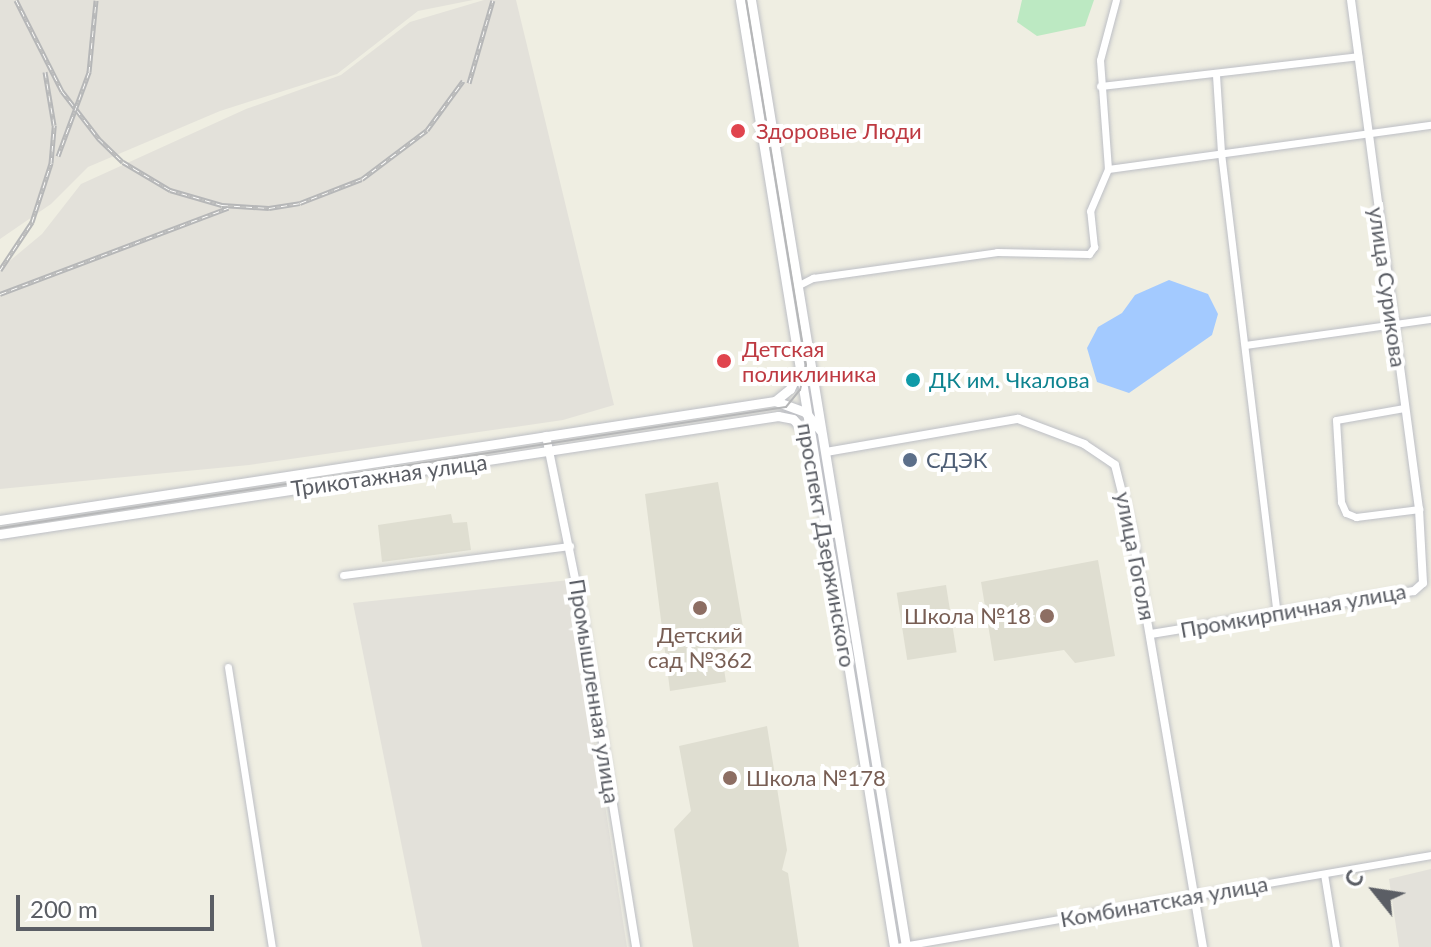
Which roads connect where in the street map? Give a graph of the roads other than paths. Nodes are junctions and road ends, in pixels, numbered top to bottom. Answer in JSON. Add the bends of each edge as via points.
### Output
{"nodes":[{"id":1,"x":740,"y":0,"type":"edge"},
{"id":2,"x":751,"y":0,"type":"edge"},
{"id":3,"x":1116,"y":0,"type":"edge"},
{"id":4,"x":1351,"y":0,"type":"edge"},
{"id":5,"x":1358,"y":56,"type":"junction"},
{"id":6,"x":1216,"y":75,"type":"junction"},
{"id":7,"x":1100,"y":86,"type":"junction"},
{"id":8,"x":1431,"y":125,"type":"edge"},
{"id":9,"x":1367,"y":134,"type":"junction"},
{"id":10,"x":1221,"y":153,"type":"junction"},
{"id":11,"x":1108,"y":169,"type":"junction"},
{"id":12,"x":799,"y":285,"type":"junction"},
{"id":13,"x":1431,"y":319,"type":"edge"},
{"id":14,"x":1394,"y":323,"type":"junction"},
{"id":15,"x":1245,"y":345,"type":"junction"},
{"id":16,"x":812,"y":365,"type":"junction"},
{"id":17,"x":798,"y":370,"type":"junction"},
{"id":18,"x":802,"y":394,"type":"junction"},
{"id":19,"x":775,"y":401,"type":"junction"},
{"id":20,"x":793,"y":405,"type":"junction"},
{"id":21,"x":1404,"y":408,"type":"junction"},
{"id":22,"x":805,"y":412,"type":"junction"},
{"id":23,"x":778,"y":416,"type":"junction"},
{"id":24,"x":823,"y":434,"type":"junction"},
{"id":25,"x":546,"y":436,"type":"junction"},
{"id":26,"x":810,"y":438,"type":"junction"},
{"id":27,"x":552,"y":451,"type":"junction"},
{"id":28,"x":826,"y":452,"type":"junction"},
{"id":29,"x":1419,"y":509,"type":"junction"},
{"id":30,"x":0,"y":520,"type":"edge"},
{"id":31,"x":0,"y":534,"type":"edge"},
{"id":32,"x":570,"y":546,"type":"junction"},
{"id":33,"x":1426,"y":573,"type":"joint"},
{"id":34,"x":343,"y":575,"type":"dead end"},
{"id":35,"x":1277,"y":613,"type":"junction"},
{"id":36,"x":1151,"y":634,"type":"junction"},
{"id":37,"x":228,"y":667,"type":"dead end"},
{"id":38,"x":1431,"y":855,"type":"edge"},
{"id":39,"x":1324,"y":874,"type":"junction"},
{"id":40,"x":1196,"y":896,"type":"junction"},
{"id":41,"x":901,"y":946,"type":"edge"},
{"id":42,"x":272,"y":947,"type":"edge"},
{"id":43,"x":636,"y":947,"type":"edge"},
{"id":44,"x":1203,"y":947,"type":"edge"},
{"id":45,"x":1336,"y":947,"type":"edge"}],
"edges":[{"from":1,"to":17,"type":"main road","name":"проспект Дзержинского"},
{"from":2,"to":12,"type":"main road","name":"проспект Дзержинского"},
{"from":3,"to":7,"type":"street","via":[[1102,41]]},
{"from":4,"to":5,"type":"street","name":"улица Сурикова"},
{"from":5,"to":6,"type":"street"},
{"from":5,"to":9,"type":"street","name":"улица Сурикова"},
{"from":6,"to":7,"type":"street"},
{"from":6,"to":10,"type":"street"},
{"from":7,"to":11,"type":"street"},
{"from":8,"to":9,"type":"street"},
{"from":9,"to":10,"type":"street"},
{"from":9,"to":14,"type":"street","name":"улица Сурикова"},
{"from":10,"to":11,"type":"street"},
{"from":10,"to":15,"type":"street"},
{"from":11,"to":12,"type":"street","via":[[1090,211],[1094,247],[1082,258],[997,252],[813,278]]},
{"from":12,"to":16,"type":"main road","name":"проспект Дзержинского"},
{"from":13,"to":14,"type":"street"},
{"from":14,"to":15,"type":"street"},
{"from":14,"to":21,"type":"street","name":"улица Сурикова"},
{"from":15,"to":35,"type":"street"},
{"from":16,"to":18,"type":"main road"},
{"from":16,"to":24,"type":"main road","name":"проспект Дзержинского"},
{"from":17,"to":18,"type":"main road","name":"проспект Дзержинского"},
{"from":17,"to":19,"type":"main road","via":[[790,389]]},
{"from":18,"to":20,"type":"main road"},
{"from":18,"to":22,"type":"main road","name":"проспект Дзержинского"},
{"from":19,"to":20,"type":"main road"},
{"from":19,"to":25,"type":"main road","name":"Трикотажная улица"},
{"from":20,"to":22,"type":"main road"},
{"from":20,"to":23,"type":"main road"},
{"from":21,"to":29,"type":"street","name":"улица Сурикова"},
{"from":21,"to":29,"type":"street","via":[[1336,420],[1341,502],[1346,513],[1356,517]]},
{"from":22,"to":24,"type":"main road"},
{"from":22,"to":26,"type":"main road","name":"проспект Дзержинского"},
{"from":23,"to":26,"type":"main road","via":[[804,427]]},
{"from":23,"to":27,"type":"main road","name":"Трикотажная улица"},
{"from":24,"to":28,"type":"main road","name":"проспект Дзержинского"},
{"from":25,"to":27,"type":"street","name":"Промышленная улица"},
{"from":25,"to":30,"type":"main road","name":"Трикотажная улица"},
{"from":26,"to":41,"type":"main road","name":"проспект Дзержинского"},
{"from":27,"to":31,"type":"main road","name":"Трикотажная улица"},
{"from":27,"to":32,"type":"street","name":"Промышленная улица"},
{"from":28,"to":36,"type":"street","name":"улица Гоголя","via":[[1018,419],[1084,444],[1115,465],[1121,476]]},
{"from":28,"to":41,"type":"main road","name":"проспект Дзержинского"},
{"from":29,"to":33,"type":"street","name":"улица Сурикова"},
{"from":32,"to":34,"type":"street"},
{"from":32,"to":43,"type":"street","name":"Промышленная улица"},
{"from":33,"to":35,"type":"street","name":"Промкирпичная улица","via":[[1414,591]]},
{"from":35,"to":36,"type":"street","name":"Промкирпичная улица"},
{"from":36,"to":40,"type":"street","name":"улица Гоголя"},
{"from":37,"to":42,"type":"street"},
{"from":38,"to":39,"type":"street","name":"Комбинатская улица"},
{"from":39,"to":40,"type":"street","name":"Комбинатская улица"},
{"from":39,"to":45,"type":"street"},
{"from":40,"to":41,"type":"street","name":"Комбинатская улица"},
{"from":40,"to":44,"type":"street","name":"улица Гоголя"}]}
